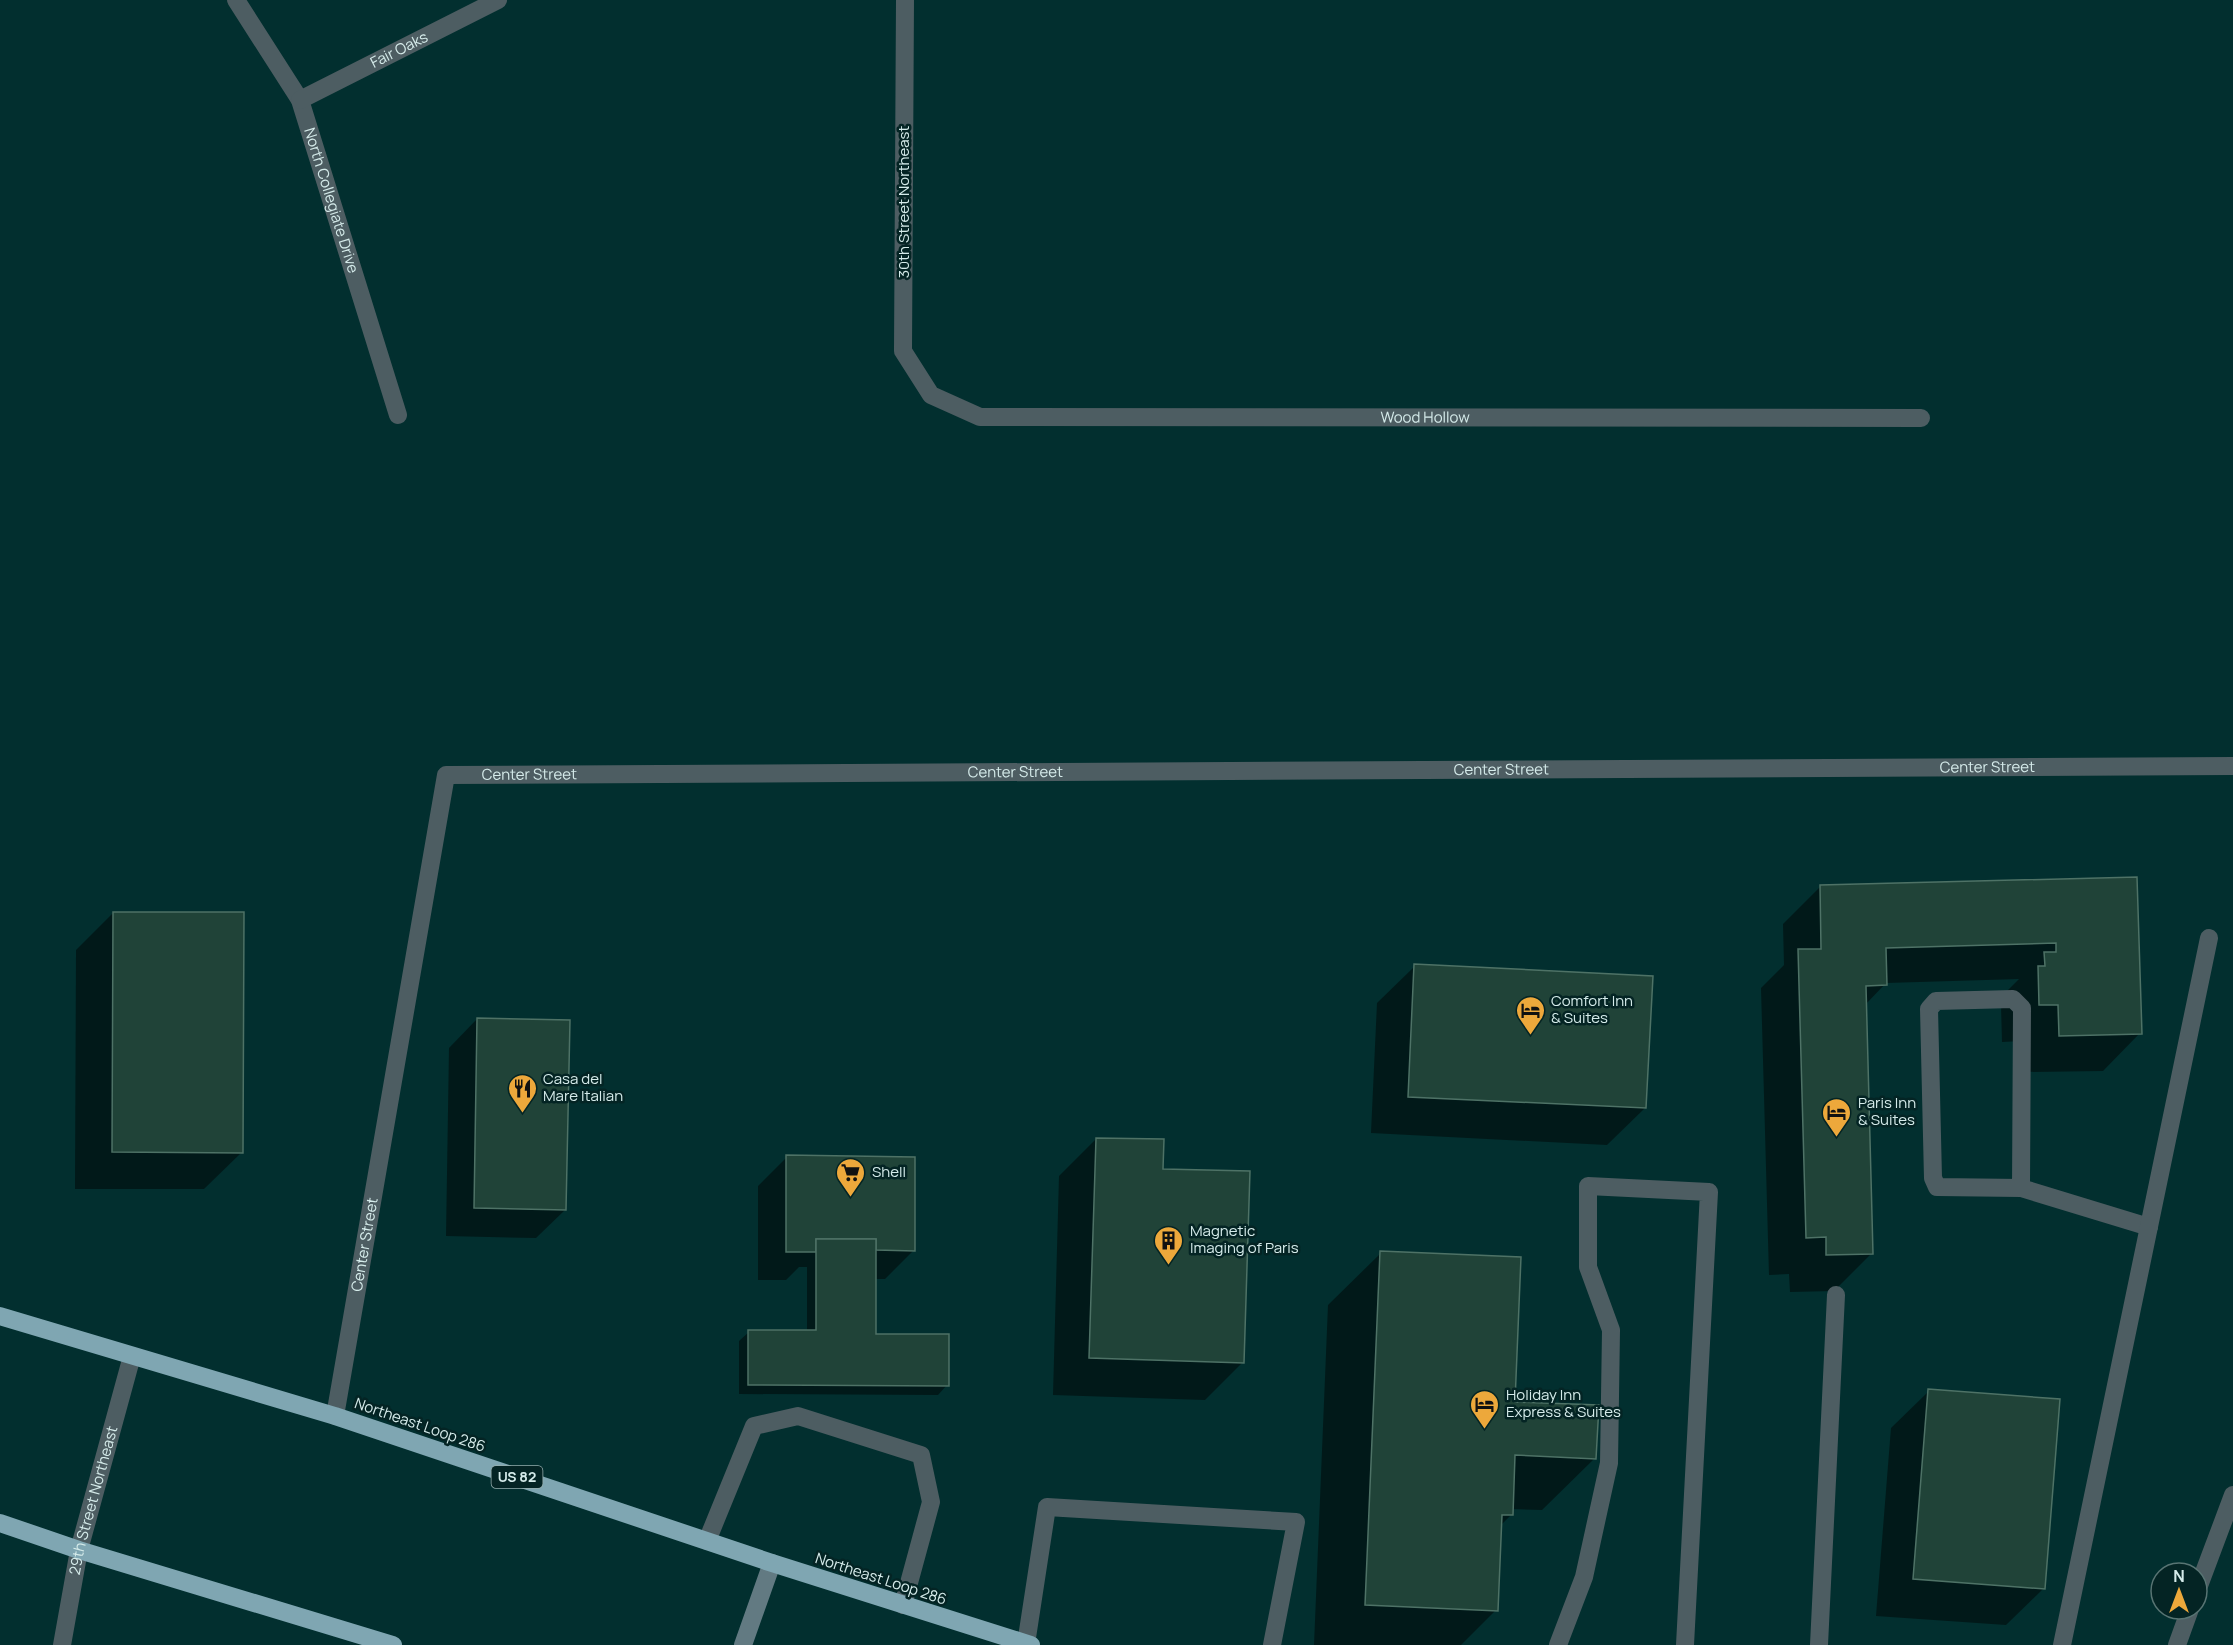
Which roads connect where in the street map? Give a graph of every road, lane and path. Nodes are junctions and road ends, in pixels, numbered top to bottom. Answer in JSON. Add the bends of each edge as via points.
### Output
{"nodes":[{"id":1,"x":236,"y":0,"type":"edge"},
{"id":2,"x":498,"y":0,"type":"edge"},
{"id":3,"x":905,"y":0,"type":"edge"},
{"id":4,"x":300,"y":100,"type":"junction"},
{"id":5,"x":932,"y":395,"type":"joint"},
{"id":6,"x":398,"y":415,"type":"dead end"},
{"id":7,"x":1921,"y":418,"type":"dead end"},
{"id":8,"x":2233,"y":766,"type":"edge"},
{"id":9,"x":2209,"y":938,"type":"dead end"},
{"id":10,"x":2021,"y":1188,"type":"junction"},
{"id":11,"x":2149,"y":1227,"type":"junction"},
{"id":12,"x":1836,"y":1295,"type":"dead end"},
{"id":13,"x":0,"y":1316,"type":"edge"},
{"id":14,"x":132,"y":1356,"type":"junction"},
{"id":15,"x":335,"y":1416,"type":"junction"},
{"id":16,"x":2233,"y":1495,"type":"edge"},
{"id":17,"x":0,"y":1523,"type":"edge"},
{"id":18,"x":707,"y":1541,"type":"junction"},
{"id":19,"x":79,"y":1550,"type":"junction"},
{"id":20,"x":2209,"y":1561,"type":"edge"},
{"id":21,"x":772,"y":1563,"type":"junction"},
{"id":22,"x":903,"y":1605,"type":"junction"},
{"id":23,"x":2186,"y":1621,"type":"edge"},
{"id":24,"x":1029,"y":1644,"type":"edge"},
{"id":25,"x":62,"y":1645,"type":"edge"},
{"id":26,"x":393,"y":1645,"type":"edge"},
{"id":27,"x":743,"y":1645,"type":"edge"},
{"id":28,"x":1272,"y":1645,"type":"edge"},
{"id":29,"x":1558,"y":1645,"type":"edge"},
{"id":30,"x":1685,"y":1645,"type":"edge"},
{"id":31,"x":1819,"y":1645,"type":"edge"},
{"id":32,"x":2062,"y":1645,"type":"edge"},
{"id":33,"x":2177,"y":1645,"type":"edge"}],
"edges":[{"from":1,"to":4,"type":"street","name":"North Collegiate Drive"},
{"from":2,"to":4,"type":"street","name":"Fair Oaks"},
{"from":3,"to":5,"type":"street","name":"30th Street Northeast","via":[[903,351]]},
{"from":4,"to":6,"type":"street","name":"North Collegiate Drive"},
{"from":5,"to":7,"type":"street","name":"Wood Hollow","via":[[980,417]]},
{"from":8,"to":15,"type":"street","name":"Center Street","via":[[446,776]]},
{"from":9,"to":11,"type":"street"},
{"from":10,"to":10,"type":"street","via":[[2022,1008],[2013,999],[1936,1001],[1929,1009],[1933,1178],[1937,1187]]},
{"from":10,"to":11,"type":"street"},
{"from":11,"to":32,"type":"street"},
{"from":12,"to":31,"type":"street"},
{"from":13,"to":14,"type":"highway","name":"Northeast Loop 286","number":"US 82"},
{"from":14,"to":15,"type":"highway","name":"Northeast Loop 286","number":"US 82"},
{"from":14,"to":19,"type":"street","name":"29th Street Northeast"},
{"from":15,"to":18,"type":"highway","name":"Northeast Loop 286","number":"US 82"},
{"from":16,"to":20,"type":"street"},
{"from":17,"to":19,"type":"highway"},
{"from":18,"to":21,"type":"highway","name":"Northeast Loop 286","number":"US 82"},
{"from":18,"to":22,"type":"street","via":[[754,1426],[798,1416],[921,1455],[932,1502]]},
{"from":19,"to":25,"type":"street","name":"29th Street Northeast"},
{"from":19,"to":26,"type":"highway"},
{"from":21,"to":22,"type":"highway","name":"Northeast Loop 286","number":"US 82"},
{"from":21,"to":27,"type":"main road"},
{"from":22,"to":24,"type":"highway","name":"Northeast Loop 286","number":"US 82"},
{"from":23,"to":33,"type":"street"},
{"from":24,"to":28,"type":"street","via":[[1047,1508],[1296,1522]]},
{"from":29,"to":30,"type":"street","via":[[1584,1577],[1609,1463],[1611,1330],[1588,1267],[1588,1186],[1709,1192]]}]}
